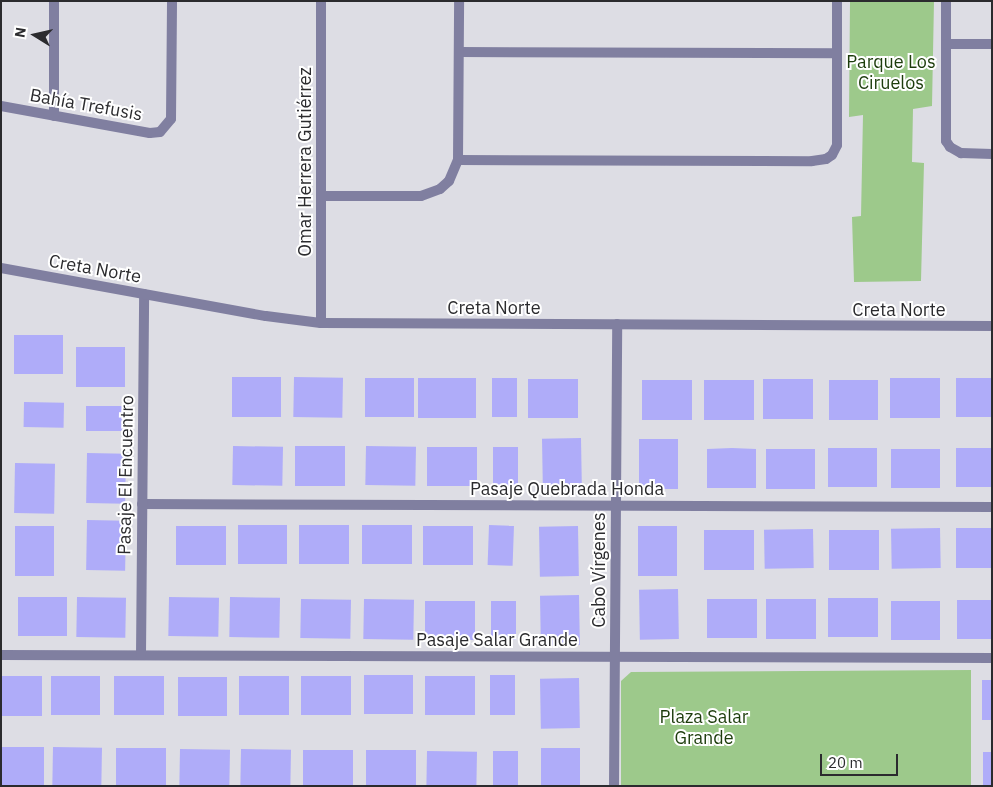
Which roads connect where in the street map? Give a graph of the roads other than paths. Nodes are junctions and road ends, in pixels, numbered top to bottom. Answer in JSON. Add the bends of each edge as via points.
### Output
{"nodes":[{"id":1,"x":54,"y":1,"type":"edge"},
{"id":2,"x":172,"y":1,"type":"edge"},
{"id":3,"x":321,"y":1,"type":"edge"},
{"id":4,"x":459,"y":1,"type":"edge"},
{"id":5,"x":837,"y":1,"type":"edge"},
{"id":6,"x":946,"y":1,"type":"edge"},
{"id":7,"x":946,"y":44,"type":"junction"},
{"id":8,"x":992,"y":44,"type":"edge"},
{"id":9,"x":459,"y":52,"type":"junction"},
{"id":10,"x":837,"y":53,"type":"junction"},
{"id":11,"x":1,"y":106,"type":"edge"},
{"id":12,"x":54,"y":116,"type":"junction"},
{"id":13,"x":992,"y":154,"type":"edge"},
{"id":14,"x":458,"y":160,"type":"junction"},
{"id":15,"x":321,"y":196,"type":"junction"},
{"id":16,"x":1,"y":268,"type":"edge"},
{"id":17,"x":144,"y":294,"type":"junction"},
{"id":18,"x":321,"y":323,"type":"junction"},
{"id":19,"x":618,"y":324,"type":"junction"},
{"id":20,"x":992,"y":326,"type":"edge"},
{"id":21,"x":142,"y":504,"type":"junction"},
{"id":22,"x":616,"y":506,"type":"junction"},
{"id":23,"x":992,"y":507,"type":"edge"},
{"id":24,"x":1,"y":655,"type":"edge"},
{"id":25,"x":141,"y":655,"type":"junction"},
{"id":26,"x":615,"y":657,"type":"junction"},
{"id":27,"x":992,"y":658,"type":"edge"},
{"id":28,"x":614,"y":786,"type":"edge"}],
"edges":[{"from":1,"to":12,"type":"street"},
{"from":2,"to":12,"type":"street","name":"Bahía Trefusis","via":[[171,119],[165,129],[150,133]]},
{"from":3,"to":15,"type":"street","name":"Omar Herrera Gutiérrez"},
{"from":4,"to":9,"type":"street"},
{"from":5,"to":10,"type":"street"},
{"from":6,"to":7,"type":"street"},
{"from":7,"to":8,"type":"street"},
{"from":7,"to":13,"type":"street","via":[[946,141],[961,153]]},
{"from":9,"to":10,"type":"street"},
{"from":9,"to":14,"type":"street"},
{"from":10,"to":14,"type":"street","via":[[837,145],[826,159]]},
{"from":11,"to":12,"type":"street","name":"Bahía Trefusis"},
{"from":14,"to":15,"type":"street","via":[[449,181],[440,189],[421,196]]},
{"from":15,"to":18,"type":"street","name":"Omar Herrera Gutiérrez"},
{"from":16,"to":17,"type":"street","name":"Creta Norte"},
{"from":17,"to":18,"type":"street","name":"Creta Norte"},
{"from":17,"to":21,"type":"street","name":"Pasaje El Encuentro"},
{"from":18,"to":19,"type":"street","name":"Creta Norte"},
{"from":19,"to":20,"type":"street","name":"Creta Norte"},
{"from":19,"to":22,"type":"street","name":"Cabo Vírgenes"},
{"from":21,"to":22,"type":"street","name":"Pasaje Quebrada Honda"},
{"from":21,"to":25,"type":"street","name":"Pasaje El Encuentro"},
{"from":22,"to":23,"type":"street","name":"Pasaje Quebrada Honda"},
{"from":22,"to":26,"type":"street","name":"Cabo Vírgenes"},
{"from":24,"to":25,"type":"street","name":"Pasaje Salar Grande"},
{"from":25,"to":26,"type":"street","name":"Pasaje Salar Grande"},
{"from":26,"to":27,"type":"street","name":"Pasaje Salar Grande"},
{"from":26,"to":28,"type":"street","name":"Cabo Vírgenes"}]}
